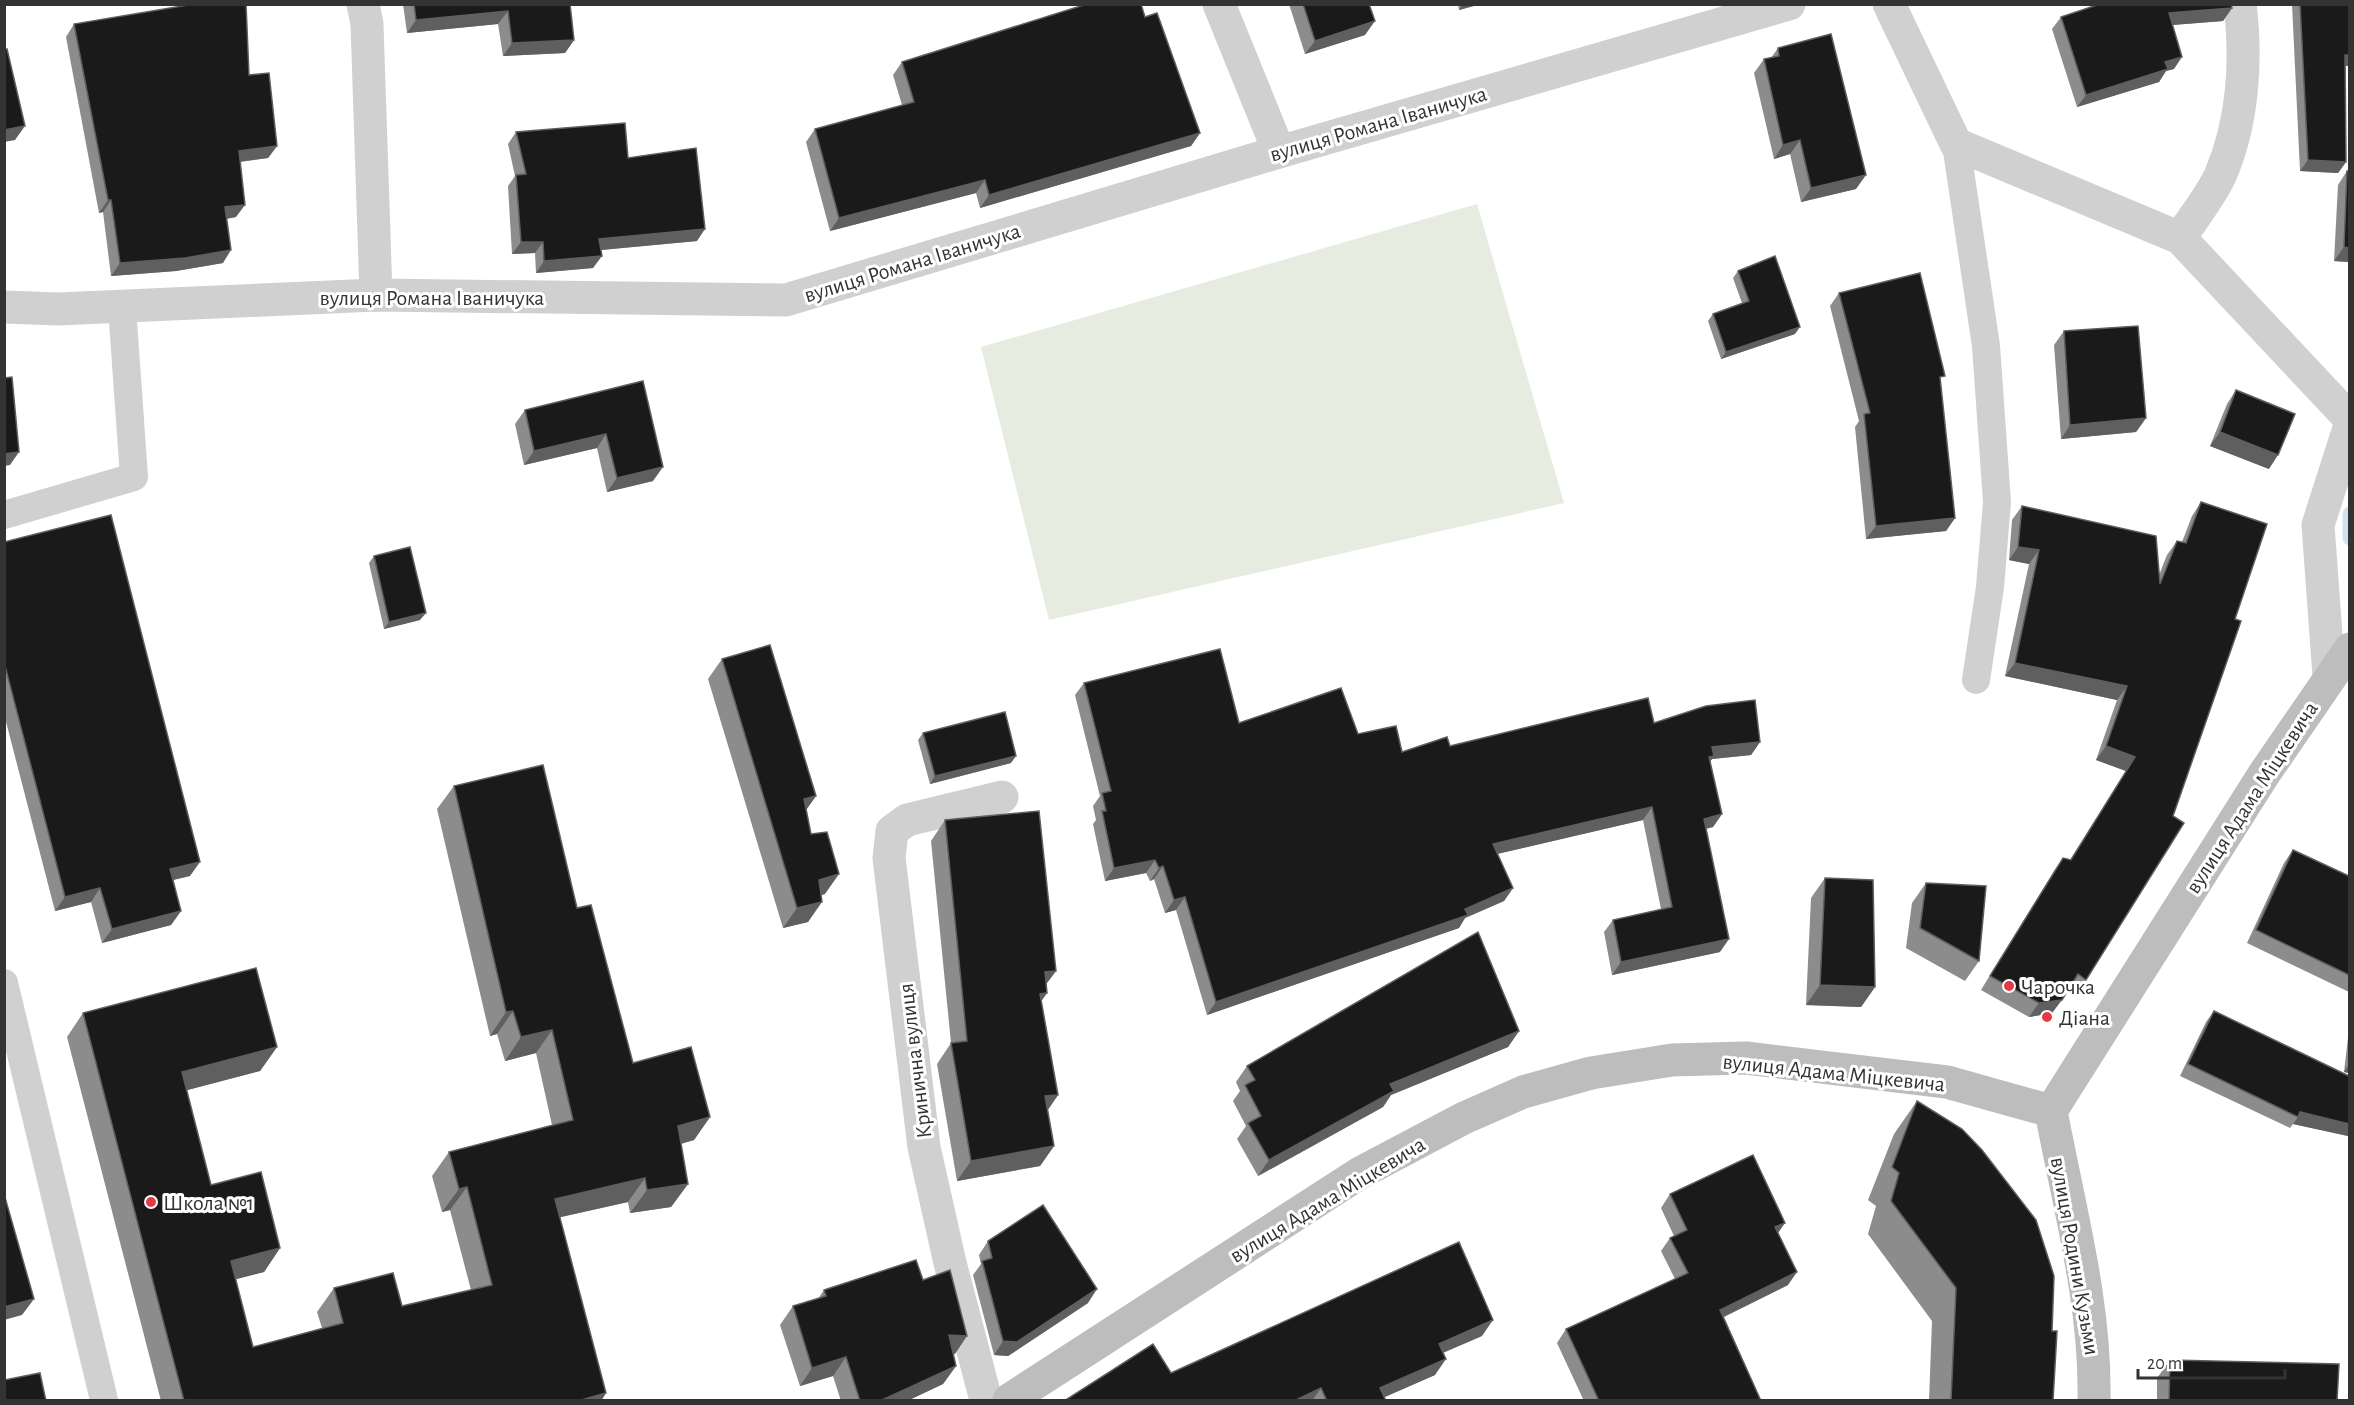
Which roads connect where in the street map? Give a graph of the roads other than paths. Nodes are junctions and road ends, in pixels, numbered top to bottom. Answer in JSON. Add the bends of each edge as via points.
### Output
{"nodes":[{"id":1,"x":363,"y":4,"type":"edge"},
{"id":2,"x":1219,"y":4,"type":"edge"},
{"id":3,"x":1789,"y":4,"type":"edge"},
{"id":4,"x":1888,"y":4,"type":"edge"},
{"id":5,"x":2240,"y":4,"type":"edge"},
{"id":6,"x":1956,"y":144,"type":"junction"},
{"id":7,"x":1279,"y":152,"type":"junction"},
{"id":8,"x":2180,"y":238,"type":"junction"},
{"id":9,"x":376,"y":295,"type":"junction"},
{"id":10,"x":122,"y":306,"type":"junction"},
{"id":11,"x":4,"y":307,"type":"edge"},
{"id":12,"x":2349,"y":419,"type":"edge"},
{"id":13,"x":2349,"y":425,"type":"edge"},
{"id":14,"x":4,"y":515,"type":"edge"},
{"id":15,"x":2349,"y":649,"type":"edge"},
{"id":16,"x":2329,"y":676,"type":"junction"},
{"id":17,"x":1976,"y":680,"type":"dead end"},
{"id":18,"x":1002,"y":797,"type":"dead end"},
{"id":19,"x":4,"y":983,"type":"edge"},
{"id":20,"x":2051,"y":1111,"type":"junction"},
{"id":21,"x":104,"y":1401,"type":"edge"},
{"id":22,"x":986,"y":1401,"type":"edge"},
{"id":23,"x":1009,"y":1401,"type":"edge"},
{"id":24,"x":2094,"y":1401,"type":"edge"}],
"edges":[{"from":1,"to":9,"type":"street","via":[[367,24]]},
{"from":2,"to":7,"type":"street"},
{"from":3,"to":7,"type":"street","name":"вулиця Романа Іваничука"},
{"from":4,"to":6,"type":"street"},
{"from":5,"to":8,"type":"street","via":[[2241,87],[2231,142],[2219,177]]},
{"from":6,"to":8,"type":"street"},
{"from":6,"to":17,"type":"lane","via":[[1986,346],[1997,502],[1990,587]]},
{"from":7,"to":9,"type":"street","name":"вулиця Романа Іваничука","via":[[786,300]]},
{"from":8,"to":12,"type":"street"},
{"from":9,"to":10,"type":"street","name":"вулиця Романа Іваничука"},
{"from":10,"to":11,"type":"street","name":"вулиця Романа Іваничука"},
{"from":10,"to":14,"type":"lane","via":[[134,477]]},
{"from":13,"to":16,"type":"street","via":[[2318,525]]},
{"from":15,"to":16,"type":"street","name":"вулиця Адама Міцкевича"},
{"from":16,"to":20,"type":"street","name":"вулиця Адама Міцкевича"},
{"from":18,"to":22,"type":"street","name":"Кринична вулиця","via":[[907,820],[892,831],[889,858],[924,1147]]},
{"from":19,"to":21,"type":"lane"},
{"from":20,"to":23,"type":"street","name":"вулиця Адама Міцкевича","via":[[1947,1082],[1746,1058],[1672,1060],[1592,1073],[1523,1092],[1360,1173]]},
{"from":20,"to":24,"type":"street","name":"вулиця Родини Кузьми","via":[[2088,1301],[2095,1366]]}]}
